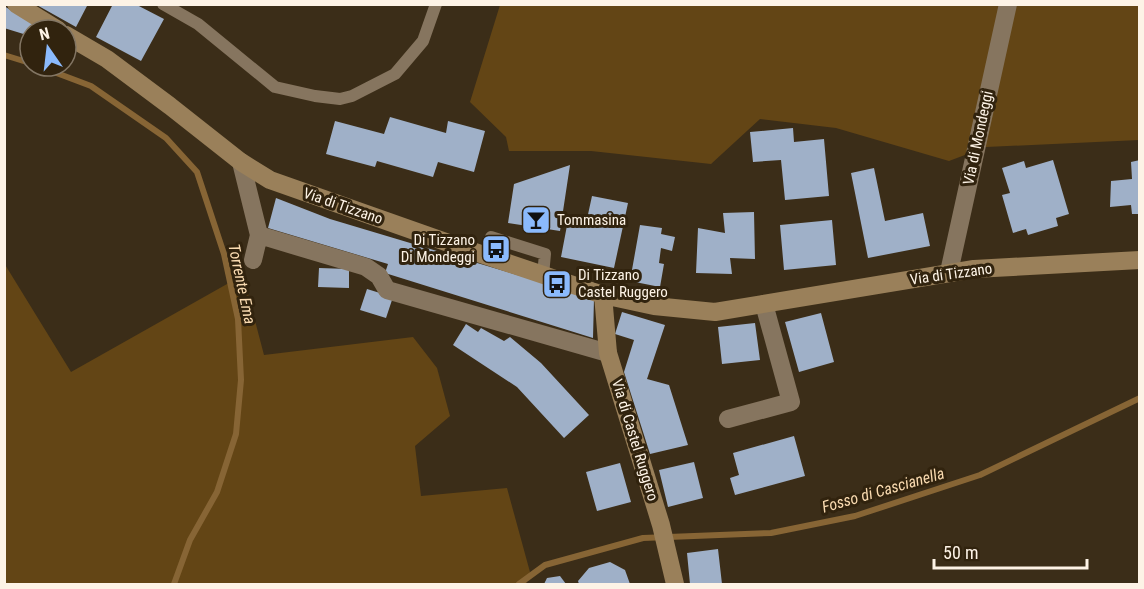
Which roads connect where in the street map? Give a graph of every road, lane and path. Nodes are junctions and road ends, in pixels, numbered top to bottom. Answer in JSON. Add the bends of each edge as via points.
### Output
{"nodes":[{"id":1,"x":16,"y":4,"type":"edge"},
{"id":2,"x":163,"y":4,"type":"edge"},
{"id":3,"x":436,"y":4,"type":"edge"},
{"id":4,"x":1008,"y":4,"type":"edge"},
{"id":5,"x":39,"y":18,"type":"edge"},
{"id":6,"x":78,"y":42,"type":"edge"},
{"id":7,"x":241,"y":162,"type":"junction"},
{"id":8,"x":260,"y":235,"type":"junction"},
{"id":9,"x":253,"y":260,"type":"dead end"},
{"id":10,"x":1140,"y":260,"type":"edge"},
{"id":11,"x":948,"y":272,"type":"junction"},
{"id":12,"x":603,"y":295,"type":"junction"},
{"id":13,"x":764,"y":304,"type":"junction"},
{"id":14,"x":608,"y":353,"type":"junction"},
{"id":15,"x":728,"y":419,"type":"dead end"},
{"id":16,"x":675,"y":585,"type":"edge"}],
"edges":[{"from":1,"to":5,"type":"main road"},
{"from":2,"to":3,"type":"lane","via":[[198,24],[275,87],[340,99],[395,74],[423,41]]},
{"from":4,"to":11,"type":"street","name":"Via di Mondeggi"},
{"from":6,"to":7,"type":"main road","name":"Via di Tizzano","via":[[116,66]]},
{"from":7,"to":8,"type":"street"},
{"from":7,"to":12,"type":"main road","name":"Via di Tizzano","via":[[270,180],[313,196]]},
{"from":8,"to":9,"type":"street"},
{"from":8,"to":14,"type":"street","via":[[366,267],[379,276],[387,290]]},
{"from":10,"to":11,"type":"main road","name":"Via di Tizzano"},
{"from":11,"to":13,"type":"main road","name":"Via di Tizzano"},
{"from":12,"to":13,"type":"main road","name":"Via di Tizzano","via":[[654,306],[716,312]]},
{"from":12,"to":14,"type":"main road","name":"Via di Castel Ruggero"},
{"from":13,"to":15,"type":"street","via":[[791,402]]},
{"from":14,"to":16,"type":"main road","name":"Via di Castel Ruggero","via":[[661,525]]}]}
